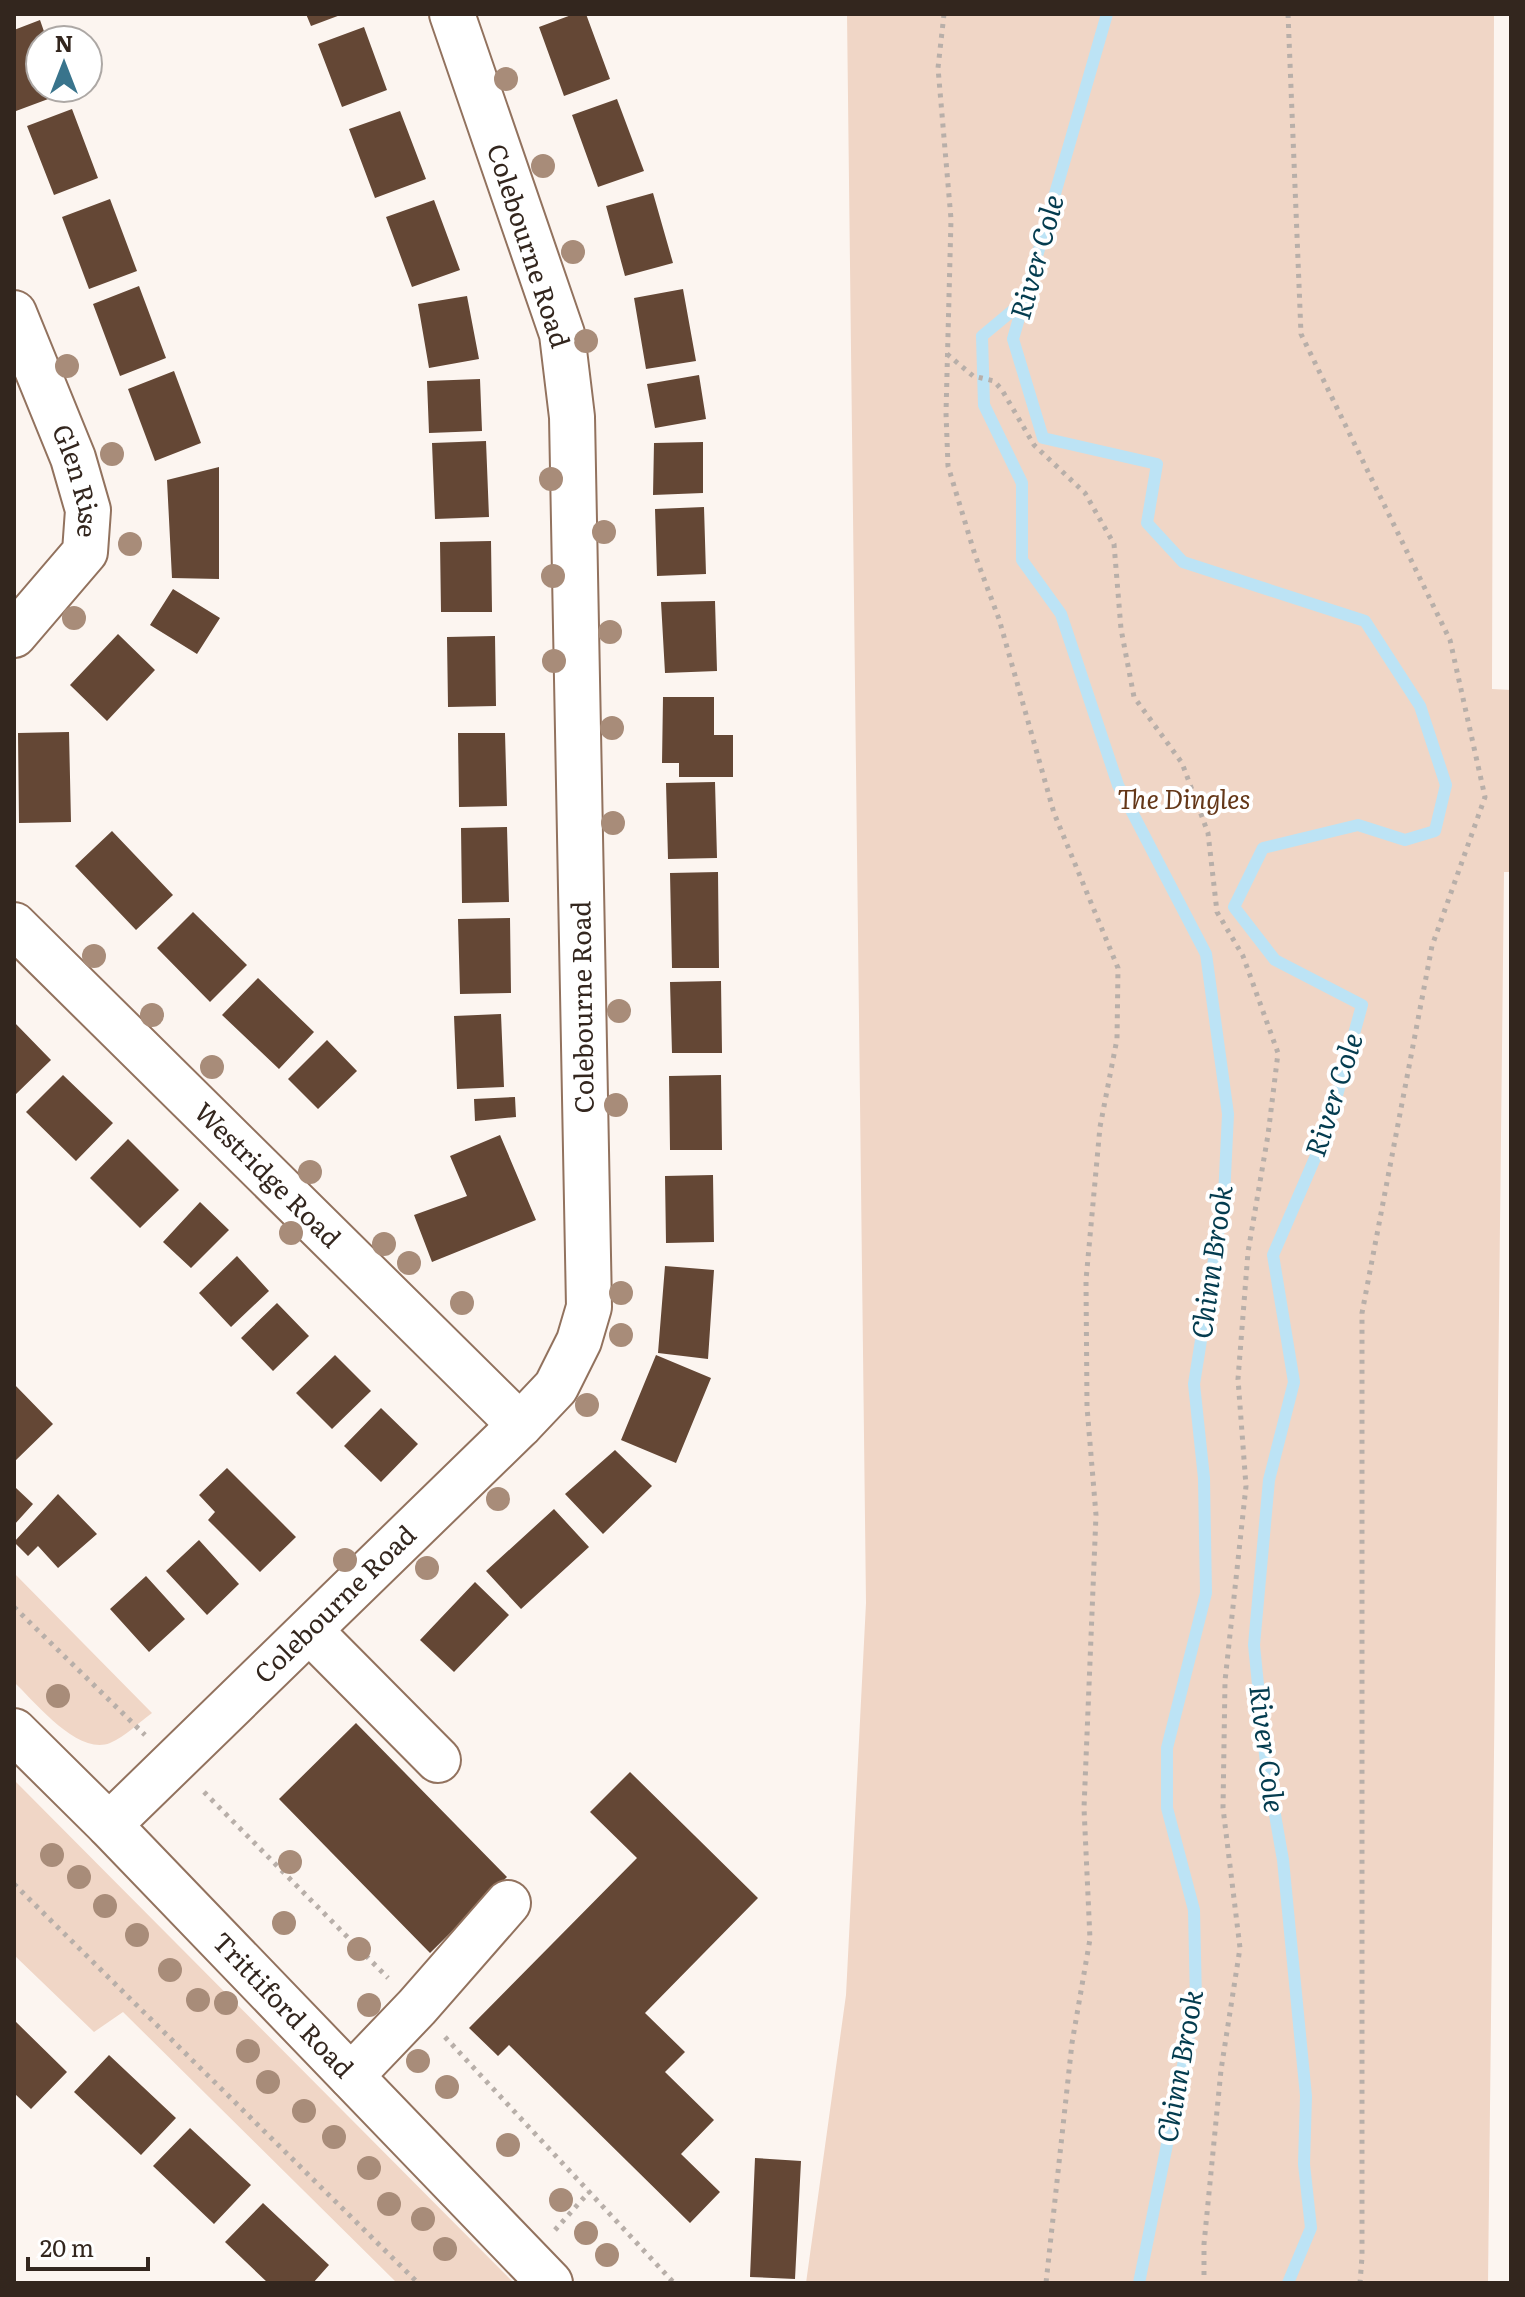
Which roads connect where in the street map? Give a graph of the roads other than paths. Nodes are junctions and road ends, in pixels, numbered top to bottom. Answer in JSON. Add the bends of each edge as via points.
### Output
{"nodes":[{"id":1,"x":452,"y":14,"type":"edge"},
{"id":2,"x":14,"y":313,"type":"edge"},
{"id":3,"x":14,"y":635,"type":"edge"},
{"id":4,"x":14,"y":925,"type":"edge"},
{"id":5,"x":520,"y":1425,"type":"junction"},
{"id":6,"x":310,"y":1631,"type":"junction"},
{"id":7,"x":14,"y":1731,"type":"edge"},
{"id":8,"x":438,"y":1760,"type":"dead end"},
{"id":9,"x":109,"y":1825,"type":"junction"},
{"id":10,"x":508,"y":1903,"type":"dead end"},
{"id":11,"x":351,"y":2076,"type":"junction"},
{"id":12,"x":550,"y":2283,"type":"edge"}],
"edges":[{"from":1,"to":5,"type":"street","name":"Colebourne Road","via":[[562,334],[572,417],[589,1307],[556,1387]]},
{"from":2,"to":3,"type":"street","name":"Glen Rise","via":[[73,458],[88,510],[85,552]]},
{"from":4,"to":5,"type":"street","name":"Westridge Road"},
{"from":5,"to":6,"type":"street","name":"Colebourne Road"},
{"from":6,"to":8,"type":"street"},
{"from":6,"to":9,"type":"street","name":"Colebourne Road"},
{"from":7,"to":9,"type":"street","name":"Trittiford Road"},
{"from":9,"to":11,"type":"street","name":"Trittiford Road"},
{"from":10,"to":11,"type":"street"},
{"from":11,"to":12,"type":"street","name":"Trittiford Road"}]}
